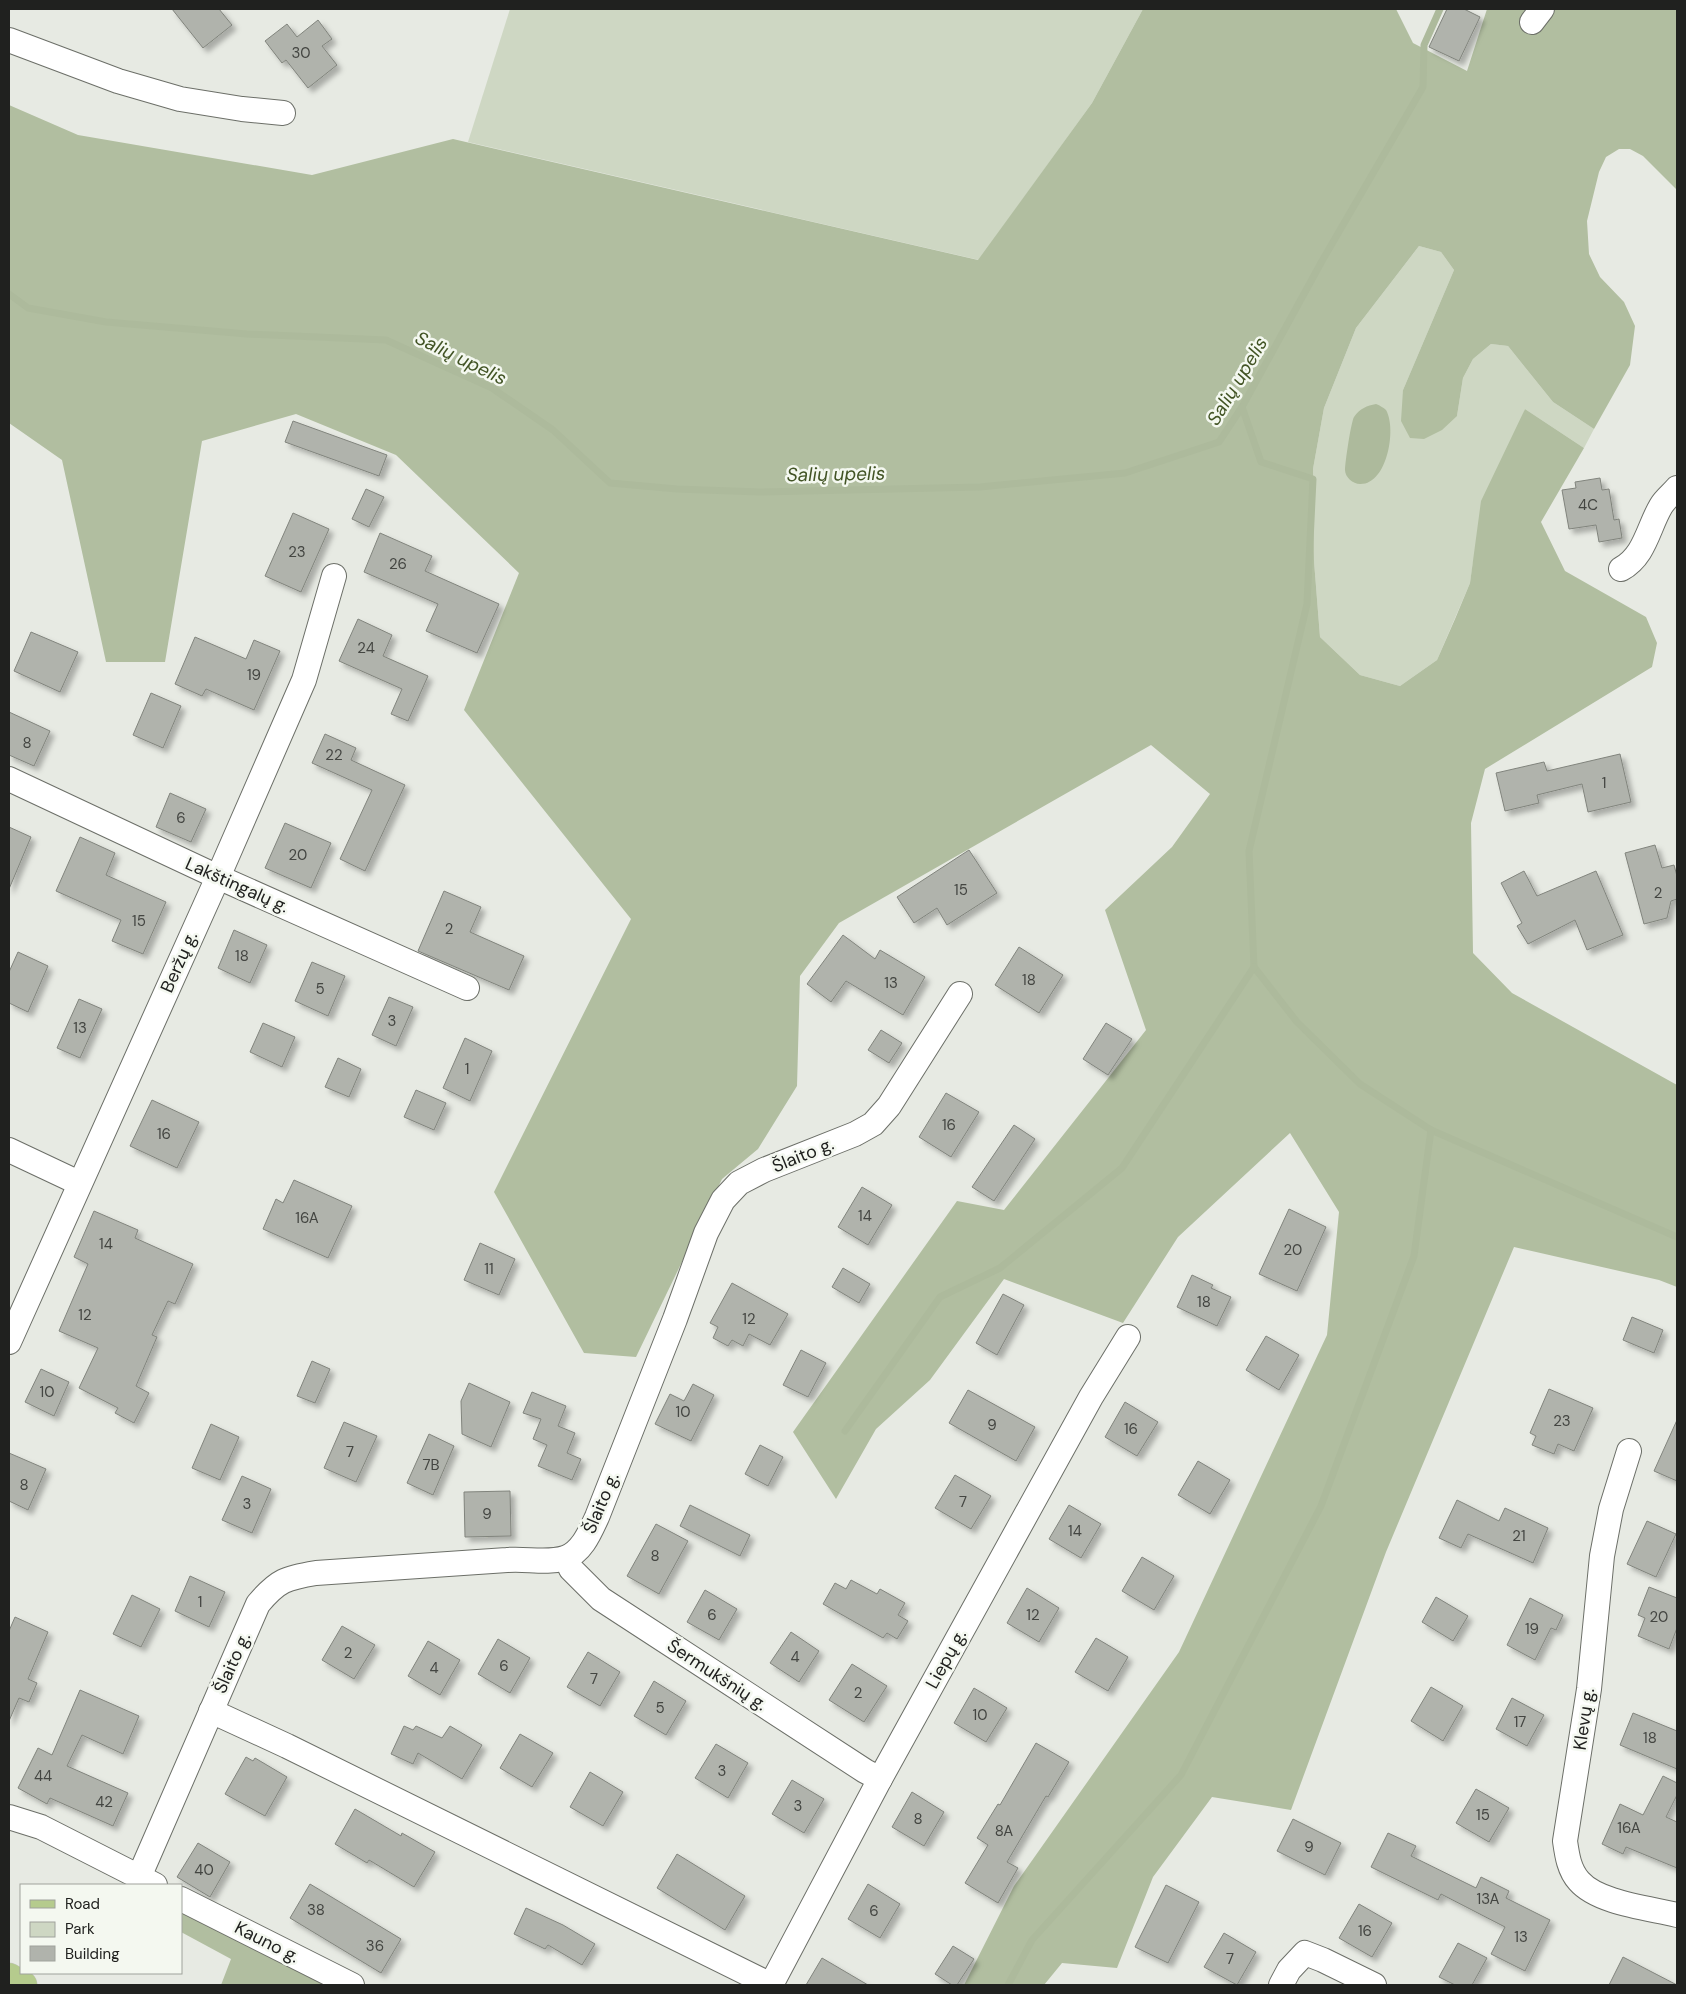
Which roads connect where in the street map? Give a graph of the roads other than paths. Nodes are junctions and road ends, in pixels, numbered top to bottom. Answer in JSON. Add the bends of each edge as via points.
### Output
{"nodes":[{"id":1,"x":9,"y":40,"type":"edge"},
{"id":2,"x":283,"y":113,"type":"dead end"},
{"id":3,"x":1677,"y":488,"type":"edge"},
{"id":4,"x":1621,"y":569,"type":"dead end"},
{"id":5,"x":334,"y":576,"type":"dead end"},
{"id":6,"x":9,"y":779,"type":"edge"},
{"id":7,"x":218,"y":877,"type":"junction"},
{"id":8,"x":467,"y":988,"type":"dead end"},
{"id":9,"x":960,"y":994,"type":"dead end"},
{"id":10,"x":9,"y":1150,"type":"edge"},
{"id":11,"x":79,"y":1183,"type":"junction"},
{"id":12,"x":1128,"y":1337,"type":"dead end"},
{"id":13,"x":9,"y":1342,"type":"edge"},
{"id":14,"x":1629,"y":1451,"type":"dead end"},
{"id":15,"x":566,"y":1558,"type":"junction"},
{"id":16,"x":211,"y":1711,"type":"junction"},
{"id":17,"x":880,"y":1779,"type":"junction"},
{"id":18,"x":9,"y":1817,"type":"edge"},
{"id":19,"x":147,"y":1881,"type":"edge"},
{"id":20,"x":182,"y":1900,"type":"edge"},
{"id":21,"x":1677,"y":1915,"type":"edge"},
{"id":22,"x":9,"y":1977,"type":"edge"},
{"id":23,"x":23,"y":1985,"type":"edge"},
{"id":24,"x":352,"y":1985,"type":"edge"},
{"id":25,"x":771,"y":1985,"type":"edge"},
{"id":26,"x":1281,"y":1985,"type":"edge"},
{"id":27,"x":1374,"y":1985,"type":"edge"}],
"edges":[{"from":1,"to":2,"type":"street","via":[[180,99]]},
{"from":3,"to":4,"type":"street","via":[[1662,505],[1640,551],[1631,563]]},
{"from":5,"to":7,"type":"street","name":"Beržų g.","via":[[304,680]]},
{"from":6,"to":7,"type":"street","name":"Lakštingalų g."},
{"from":7,"to":8,"type":"street","name":"Lakštingalų g."},
{"from":7,"to":11,"type":"street","name":"Beržų g."},
{"from":9,"to":15,"type":"street","name":"Šlaito g.","via":[[889,1106],[872,1124],[856,1134],[764,1170],[739,1184],[723,1200],[706,1233],[597,1517],[588,1537]]},
{"from":10,"to":11,"type":"street"},
{"from":11,"to":13,"type":"street","name":"Beržų g."},
{"from":12,"to":17,"type":"street","name":"Liepų g."},
{"from":14,"to":21,"type":"street","name":"Klevų g.","via":[[1611,1509],[1602,1556],[1589,1690],[1565,1841],[1568,1862],[1578,1880],[1591,1892]]},
{"from":15,"to":16,"type":"street","name":"Šlaito g.","via":[[546,1561],[513,1559],[293,1577],[277,1584],[258,1604]]},
{"from":15,"to":17,"type":"street","name":"Šermukšnių g.","via":[[571,1569],[601,1599]]},
{"from":16,"to":19,"type":"street","name":"Šlaito g."},
{"from":16,"to":25,"type":"street"},
{"from":17,"to":25,"type":"street","name":"Liepų g."},
{"from":18,"to":19,"type":"street","via":[[41,1827]]},
{"from":20,"to":24,"type":"street","name":"Kauno g."},
{"from":22,"to":23,"type":"main road"},
{"from":26,"to":27,"type":"street","via":[[1289,1970],[1305,1953]]}]}
